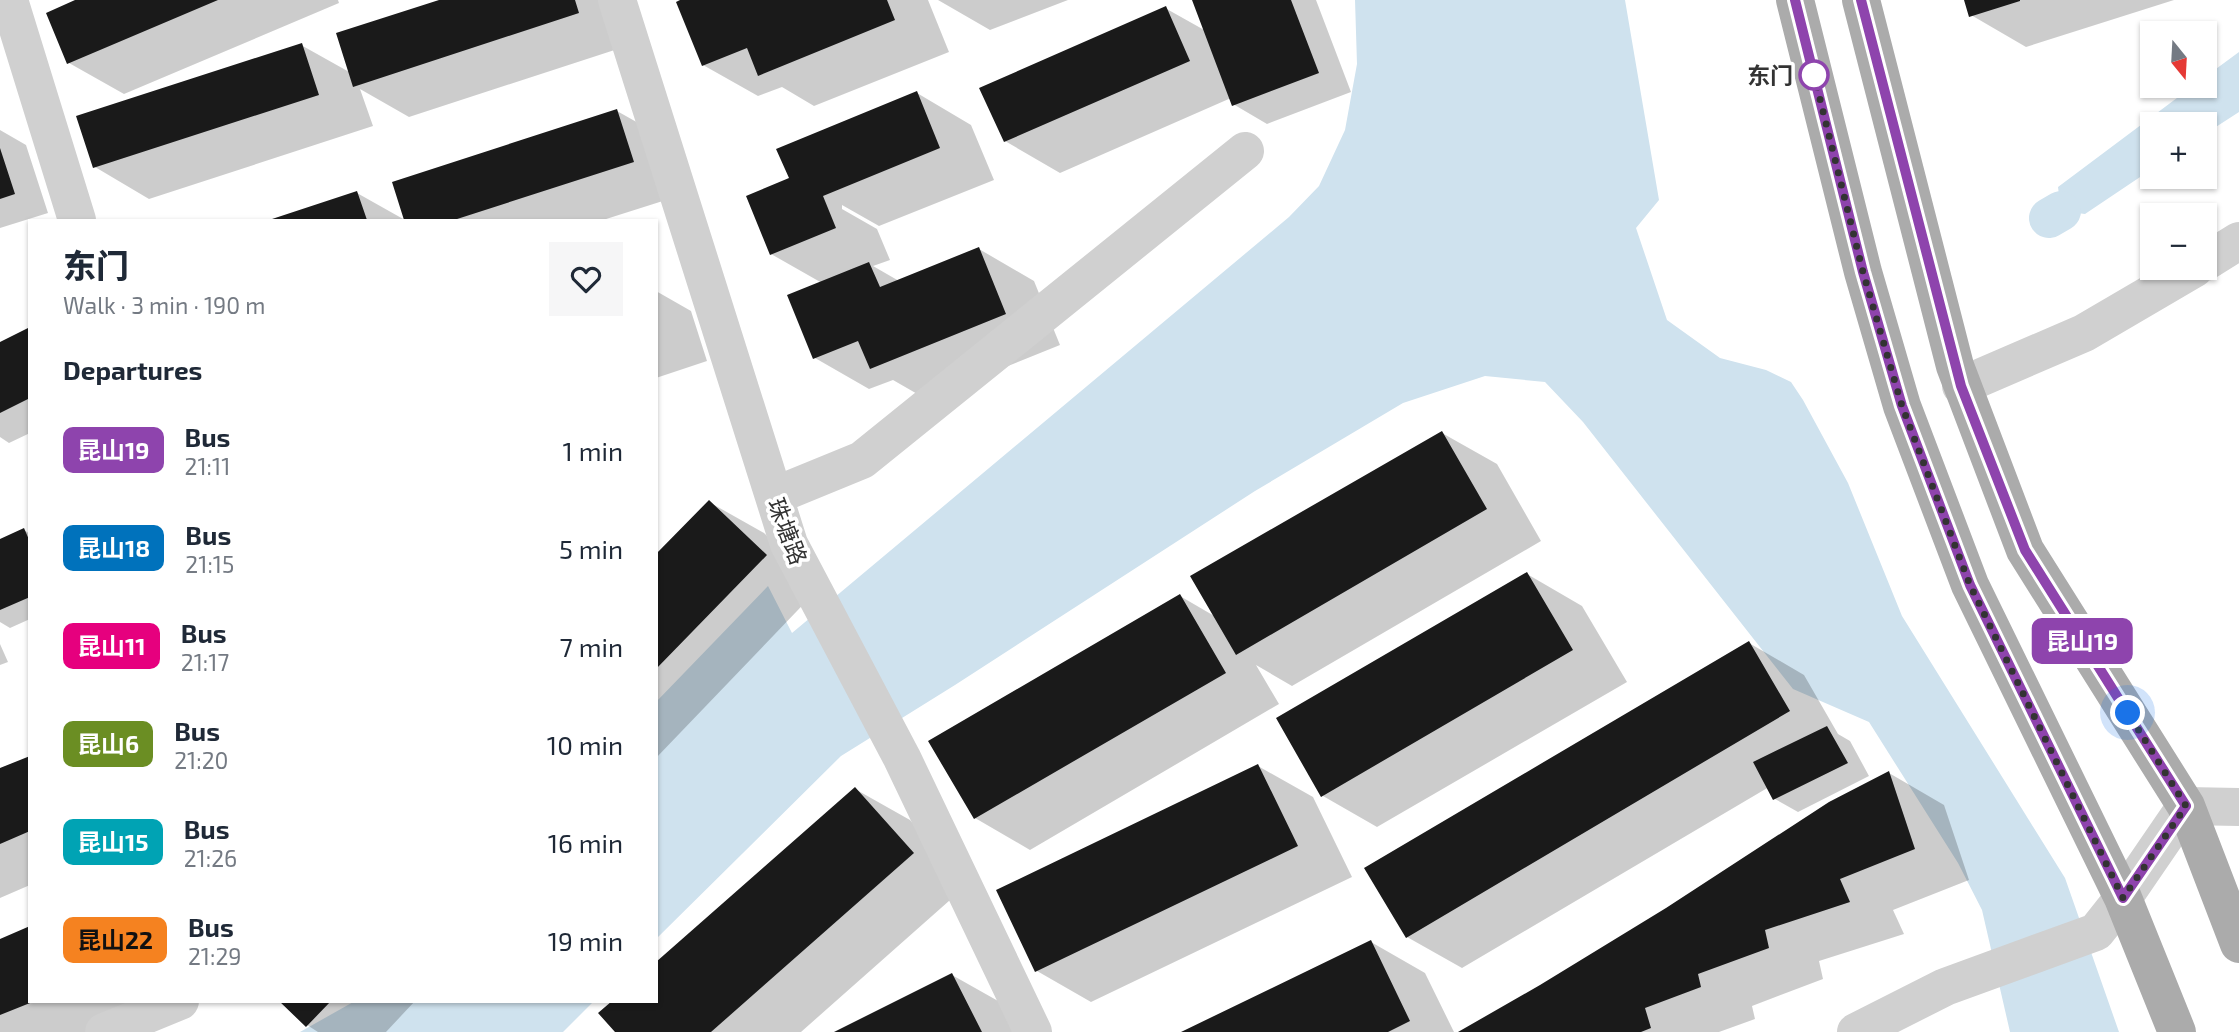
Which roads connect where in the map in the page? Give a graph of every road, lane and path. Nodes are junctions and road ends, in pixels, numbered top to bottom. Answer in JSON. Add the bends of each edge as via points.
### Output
{"nodes":[{"id":1,"x":9,"y":0,"type":"edge"},
{"id":2,"x":617,"y":0,"type":"edge"},
{"id":3,"x":1795,"y":0,"type":"edge"},
{"id":4,"x":1861,"y":0,"type":"edge"},
{"id":5,"x":1245,"y":150,"type":"dead end"},
{"id":6,"x":77,"y":219,"type":"edge"},
{"id":7,"x":2239,"y":242,"type":"edge"},
{"id":8,"x":2217,"y":255,"type":"edge"},
{"id":9,"x":2174,"y":280,"type":"edge"},
{"id":10,"x":1958,"y":376,"type":"junction"},
{"id":11,"x":774,"y":496,"type":"junction"},
{"id":12,"x":2186,"y":806,"type":"junction"},
{"id":13,"x":2239,"y":807,"type":"edge"},
{"id":14,"x":2123,"y":898,"type":"junction"},
{"id":15,"x":2239,"y":944,"type":"edge"},
{"id":16,"x":175,"y":1003,"type":"edge"},
{"id":17,"x":104,"y":1032,"type":"edge"},
{"id":18,"x":1032,"y":1032,"type":"edge"},
{"id":19,"x":1856,"y":1032,"type":"edge"},
{"id":20,"x":2177,"y":1032,"type":"edge"}],
"edges":[{"from":1,"to":6,"type":"street"},
{"from":2,"to":11,"type":"street","name":"珠塘路"},
{"from":3,"to":14,"type":"main road","via":[[1863,272],[1902,406],[1970,585]]},
{"from":4,"to":10,"type":"main road"},
{"from":5,"to":11,"type":"street","via":[[863,460]]},
{"from":7,"to":8,"type":"street"},
{"from":9,"to":10,"type":"street","via":[[2084,333]]},
{"from":10,"to":12,"type":"main road","via":[[2025,550]]},
{"from":11,"to":18,"type":"street","name":"珠塘路","via":[[789,544],[902,758]]},
{"from":12,"to":13,"type":"street"},
{"from":12,"to":14,"type":"street"},
{"from":12,"to":15,"type":"main road"},
{"from":14,"to":19,"type":"street","via":[[2096,932],[1945,987]]},
{"from":14,"to":20,"type":"main road"},
{"from":16,"to":17,"type":"street"}]}
